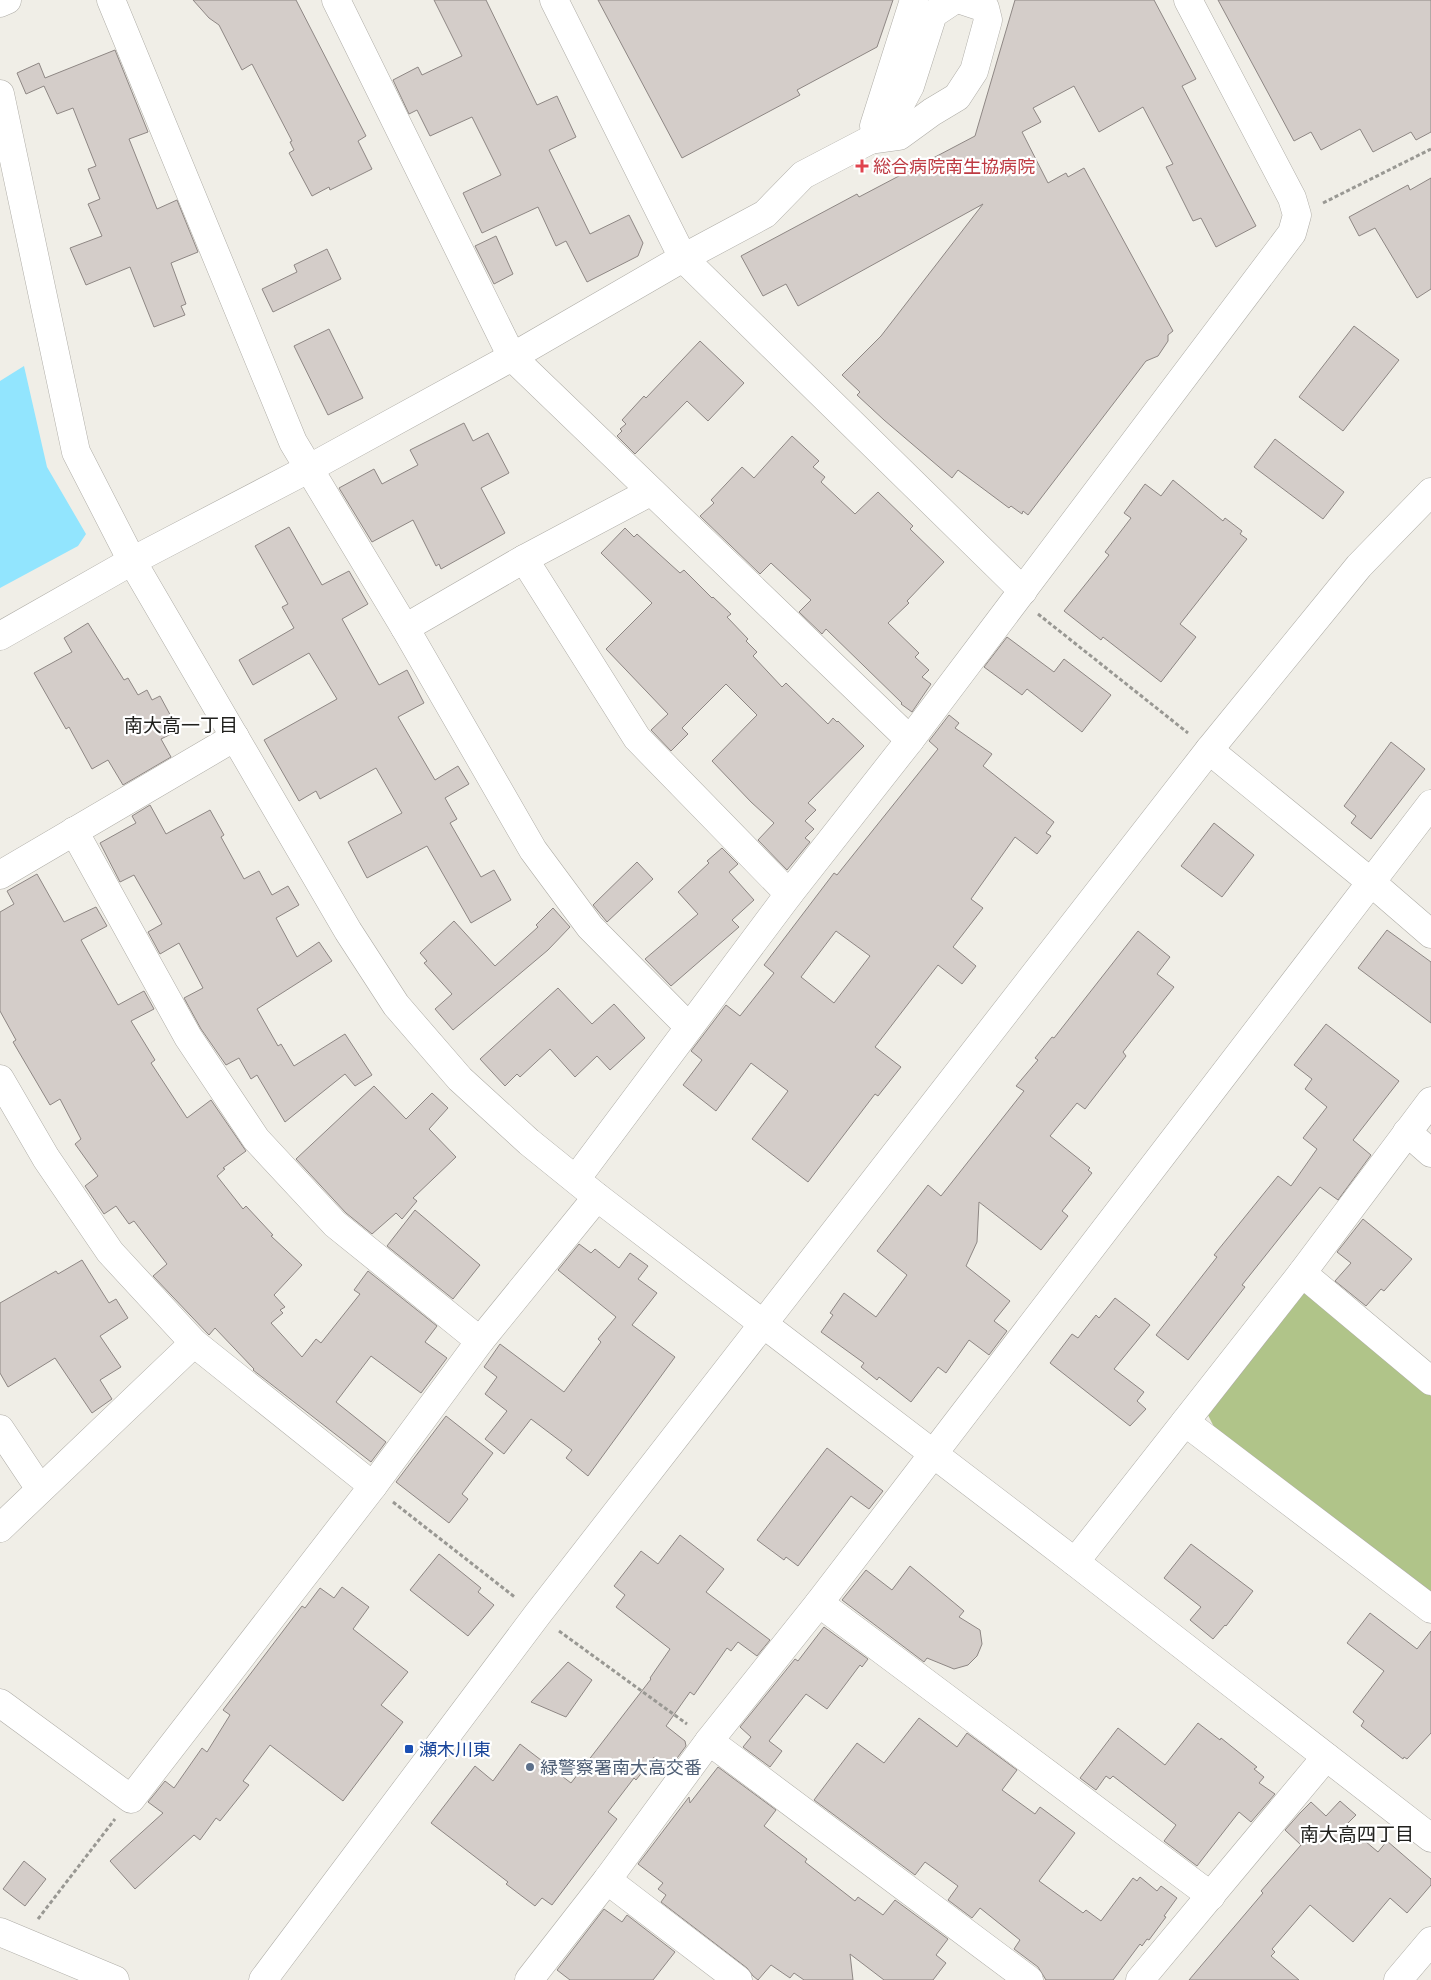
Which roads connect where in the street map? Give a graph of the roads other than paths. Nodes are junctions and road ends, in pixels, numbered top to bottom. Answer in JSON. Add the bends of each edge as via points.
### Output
{"nodes":[{"id":1,"x":7,"y":0,"type":"edge"},
{"id":2,"x":111,"y":0,"type":"edge"},
{"id":3,"x":336,"y":0,"type":"edge"},
{"id":4,"x":554,"y":0,"type":"edge"},
{"id":5,"x":914,"y":0,"type":"edge"},
{"id":6,"x":954,"y":0,"type":"edge"},
{"id":7,"x":960,"y":0,"type":"edge"},
{"id":8,"x":1188,"y":0,"type":"edge"},
{"id":9,"x":0,"y":3,"type":"edge"},
{"id":10,"x":0,"y":94,"type":"edge"},
{"id":11,"x":870,"y":140,"type":"junction"},
{"id":12,"x":683,"y":258,"type":"junction"},
{"id":13,"x":512,"y":357,"type":"junction"},
{"id":14,"x":308,"y":469,"type":"junction"},
{"id":15,"x":650,"y":492,"type":"junction"},
{"id":16,"x":1431,"y":492,"type":"edge"},
{"id":17,"x":524,"y":559,"type":"junction"},
{"id":18,"x":132,"y":561,"type":"junction"},
{"id":19,"x":1023,"y":591,"type":"junction"},
{"id":20,"x":405,"y":628,"type":"junction"},
{"id":21,"x":0,"y":636,"type":"edge"},
{"id":22,"x":235,"y":737,"type":"junction"},
{"id":23,"x":910,"y":740,"type":"junction"},
{"id":24,"x":1209,"y":750,"type":"junction"},
{"id":25,"x":1431,"y":804,"type":"edge"},
{"id":26,"x":74,"y":831,"type":"junction"},
{"id":27,"x":0,"y":874,"type":"edge"},
{"id":28,"x":1372,"y":883,"type":"junction"},
{"id":29,"x":790,"y":894,"type":"junction"},
{"id":30,"x":1431,"y":934,"type":"edge"},
{"id":31,"x":690,"y":1027,"type":"junction"},
{"id":32,"x":0,"y":1079,"type":"edge"},
{"id":33,"x":1431,"y":1101,"type":"edge"},
{"id":34,"x":1407,"y":1132,"type":"junction"},
{"id":35,"x":1431,"y":1153,"type":"edge"},
{"id":36,"x":576,"y":1179,"type":"junction"},
{"id":37,"x":597,"y":1197,"type":"junction"},
{"id":38,"x":1302,"y":1273,"type":"junction"},
{"id":39,"x":764,"y":1324,"type":"junction"},
{"id":40,"x":480,"y":1341,"type":"junction"},
{"id":41,"x":194,"y":1343,"type":"junction"},
{"id":42,"x":1431,"y":1381,"type":"edge"},
{"id":43,"x":1185,"y":1422,"type":"junction"},
{"id":44,"x":0,"y":1429,"type":"edge"},
{"id":45,"x":933,"y":1455,"type":"junction"},
{"id":46,"x":373,"y":1486,"type":"junction"},
{"id":47,"x":40,"y":1490,"type":"junction"},
{"id":48,"x":0,"y":1528,"type":"edge"},
{"id":49,"x":1075,"y":1562,"type":"junction"},
{"id":50,"x":819,"y":1604,"type":"junction"},
{"id":51,"x":1431,"y":1609,"type":"edge"},
{"id":52,"x":0,"y":1703,"type":"edge"},
{"id":53,"x":709,"y":1741,"type":"junction"},
{"id":54,"x":1326,"y":1758,"type":"junction"},
{"id":55,"x":1431,"y":1838,"type":"edge"},
{"id":56,"x":607,"y":1880,"type":"junction"},
{"id":57,"x":1211,"y":1896,"type":"junction"},
{"id":58,"x":10,"y":1936,"type":"edge"},
{"id":59,"x":1431,"y":1941,"type":"edge"},
{"id":60,"x":115,"y":1980,"type":"edge"},
{"id":61,"x":264,"y":1980,"type":"edge"},
{"id":62,"x":529,"y":1980,"type":"edge"},
{"id":63,"x":738,"y":1980,"type":"edge"},
{"id":64,"x":1028,"y":1980,"type":"edge"},
{"id":65,"x":1140,"y":1980,"type":"edge"},
{"id":66,"x":1398,"y":1980,"type":"edge"}],
"edges":[{"from":1,"to":9,"type":"street"},
{"from":2,"to":14,"type":"street","via":[[293,442]]},
{"from":3,"to":13,"type":"street"},
{"from":4,"to":12,"type":"street"},
{"from":5,"to":11,"type":"street"},
{"from":6,"to":11,"type":"street","via":[[933,14],[910,86],[896,112]]},
{"from":7,"to":11,"type":"street","via":[[985,8],[988,20],[974,71],[957,97],[899,136]]},
{"from":8,"to":19,"type":"street","via":[[1292,198],[1297,215],[1292,233]]},
{"from":10,"to":18,"type":"street","via":[[76,452]]},
{"from":11,"to":12,"type":"street","via":[[803,174],[765,214]]},
{"from":12,"to":13,"type":"street"},
{"from":12,"to":19,"type":"street"},
{"from":13,"to":14,"type":"street"},
{"from":13,"to":15,"type":"street"},
{"from":14,"to":18,"type":"street"},
{"from":14,"to":20,"type":"street"},
{"from":15,"to":17,"type":"street"},
{"from":15,"to":23,"type":"street"},
{"from":16,"to":24,"type":"street","via":[[1359,566]]},
{"from":17,"to":20,"type":"street"},
{"from":17,"to":29,"type":"street","via":[[637,738]]},
{"from":18,"to":21,"type":"street"},
{"from":18,"to":22,"type":"street"},
{"from":19,"to":23,"type":"street"},
{"from":20,"to":31,"type":"street","via":[[533,850],[590,927]]},
{"from":22,"to":26,"type":"street"},
{"from":22,"to":36,"type":"street","via":[[348,931],[396,1005],[460,1079],[528,1142]]},
{"from":23,"to":29,"type":"street"},
{"from":24,"to":28,"type":"street"},
{"from":24,"to":39,"type":"street"},
{"from":25,"to":28,"type":"street"},
{"from":26,"to":27,"type":"street"},
{"from":26,"to":40,"type":"street","via":[[188,1037],[256,1138],[335,1224]]},
{"from":28,"to":30,"type":"street"},
{"from":28,"to":45,"type":"street"},
{"from":29,"to":31,"type":"street"},
{"from":31,"to":36,"type":"street"},
{"from":32,"to":41,"type":"street","via":[[46,1158],[110,1252]]},
{"from":33,"to":34,"type":"street"},
{"from":34,"to":35,"type":"street"},
{"from":34,"to":38,"type":"street"},
{"from":36,"to":37,"type":"street"},
{"from":37,"to":39,"type":"street"},
{"from":37,"to":40,"type":"street"},
{"from":38,"to":42,"type":"street"},
{"from":38,"to":43,"type":"street"},
{"from":39,"to":45,"type":"street"},
{"from":39,"to":61,"type":"street","via":[[537,1615]]},
{"from":40,"to":46,"type":"street"},
{"from":41,"to":46,"type":"street"},
{"from":41,"to":47,"type":"street"},
{"from":43,"to":49,"type":"street"},
{"from":43,"to":51,"type":"street"},
{"from":44,"to":47,"type":"street"},
{"from":45,"to":49,"type":"street"},
{"from":45,"to":50,"type":"street"},
{"from":46,"to":52,"type":"street","via":[[131,1799]]},
{"from":47,"to":48,"type":"street"},
{"from":49,"to":54,"type":"street"},
{"from":50,"to":53,"type":"street"},
{"from":50,"to":57,"type":"street"},
{"from":53,"to":56,"type":"street"},
{"from":53,"to":64,"type":"street"},
{"from":54,"to":55,"type":"street"},
{"from":54,"to":57,"type":"street"},
{"from":56,"to":62,"type":"street"},
{"from":56,"to":63,"type":"street"},
{"from":57,"to":65,"type":"street"},
{"from":58,"to":60,"type":"street"},
{"from":59,"to":66,"type":"street"}]}
